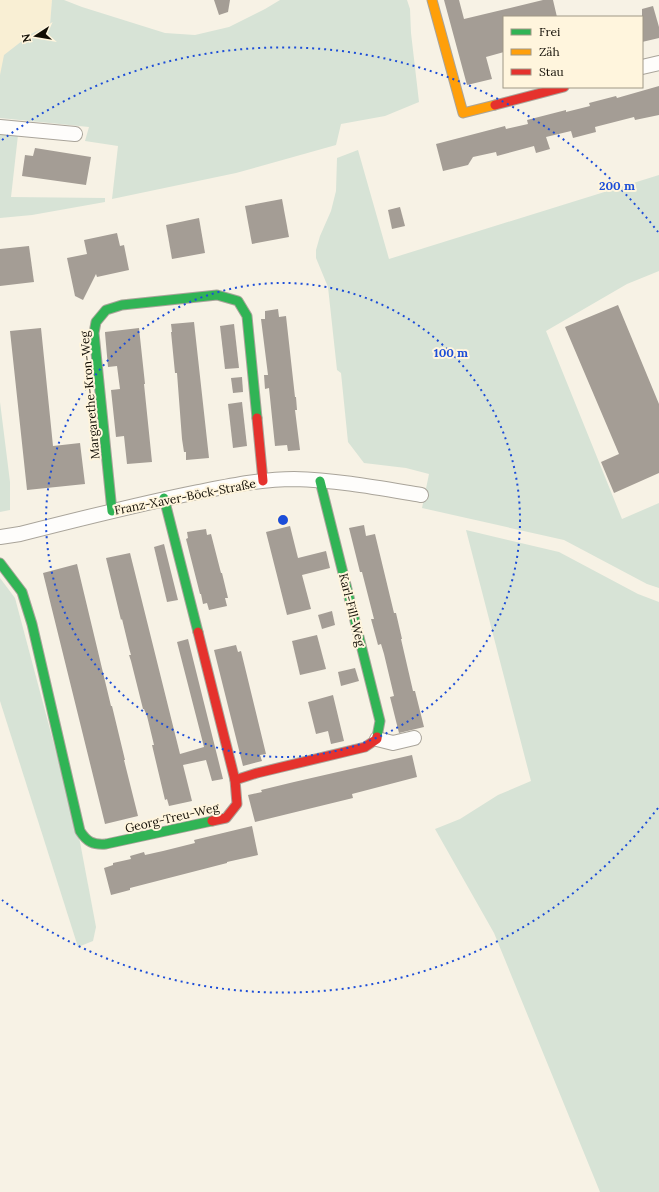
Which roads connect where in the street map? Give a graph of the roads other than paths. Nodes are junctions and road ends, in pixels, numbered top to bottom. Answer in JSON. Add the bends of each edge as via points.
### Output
{"nodes":[{"id":1,"x":432,"y":0,"type":"edge"},
{"id":2,"x":659,"y":63,"type":"edge"},
{"id":3,"x":643,"y":67,"type":"edge"},
{"id":4,"x":560,"y":88,"type":"edge"},
{"id":5,"x":0,"y":127,"type":"edge"},
{"id":6,"x":75,"y":134,"type":"dead end"},
{"id":7,"x":320,"y":481,"type":"junction"},
{"id":8,"x":263,"y":482,"type":"junction"},
{"id":9,"x":421,"y":495,"type":"dead end"},
{"id":10,"x":164,"y":498,"type":"junction"},
{"id":11,"x":112,"y":511,"type":"junction"},
{"id":12,"x":0,"y":537,"type":"edge"},
{"id":13,"x":0,"y":563,"type":"edge"},
{"id":14,"x":414,"y":738,"type":"dead end"},
{"id":15,"x":377,"y":739,"type":"junction"},
{"id":16,"x":235,"y":780,"type":"junction"}],
"edges":[{"from":1,"to":4,"type":"street","via":[[462,113]]},
{"from":2,"to":3,"type":"street"},
{"from":5,"to":6,"type":"street"},
{"from":7,"to":8,"type":"street","name":"Franz-Xaver-Böck-Straße","via":[[293,479]]},
{"from":7,"to":9,"type":"street","name":"Franz-Xaver-Böck-Straße"},
{"from":7,"to":15,"type":"street","name":"Karl-Fill-Weg","via":[[380,721]]},
{"from":8,"to":10,"type":"street","name":"Franz-Xaver-Böck-Straße"},
{"from":8,"to":11,"type":"street","name":"Margarethe-Kron-Weg","via":[[247,316],[238,301],[217,295],[122,305],[106,310],[96,322],[94,333]]},
{"from":10,"to":11,"type":"street","name":"Franz-Xaver-Böck-Straße"},
{"from":10,"to":16,"type":"street","name":"Georg-Treu-Weg"},
{"from":11,"to":12,"type":"street","name":"Franz-Xaver-Böck-Straße"},
{"from":13,"to":16,"type":"street","name":"Georg-Treu-Weg","via":[[22,592],[32,624],[80,831],[85,840],[94,845],[106,844],[226,818],[237,804]]},
{"from":14,"to":15,"type":"street","via":[[393,743]]},
{"from":15,"to":16,"type":"street","via":[[365,747]]}]}
